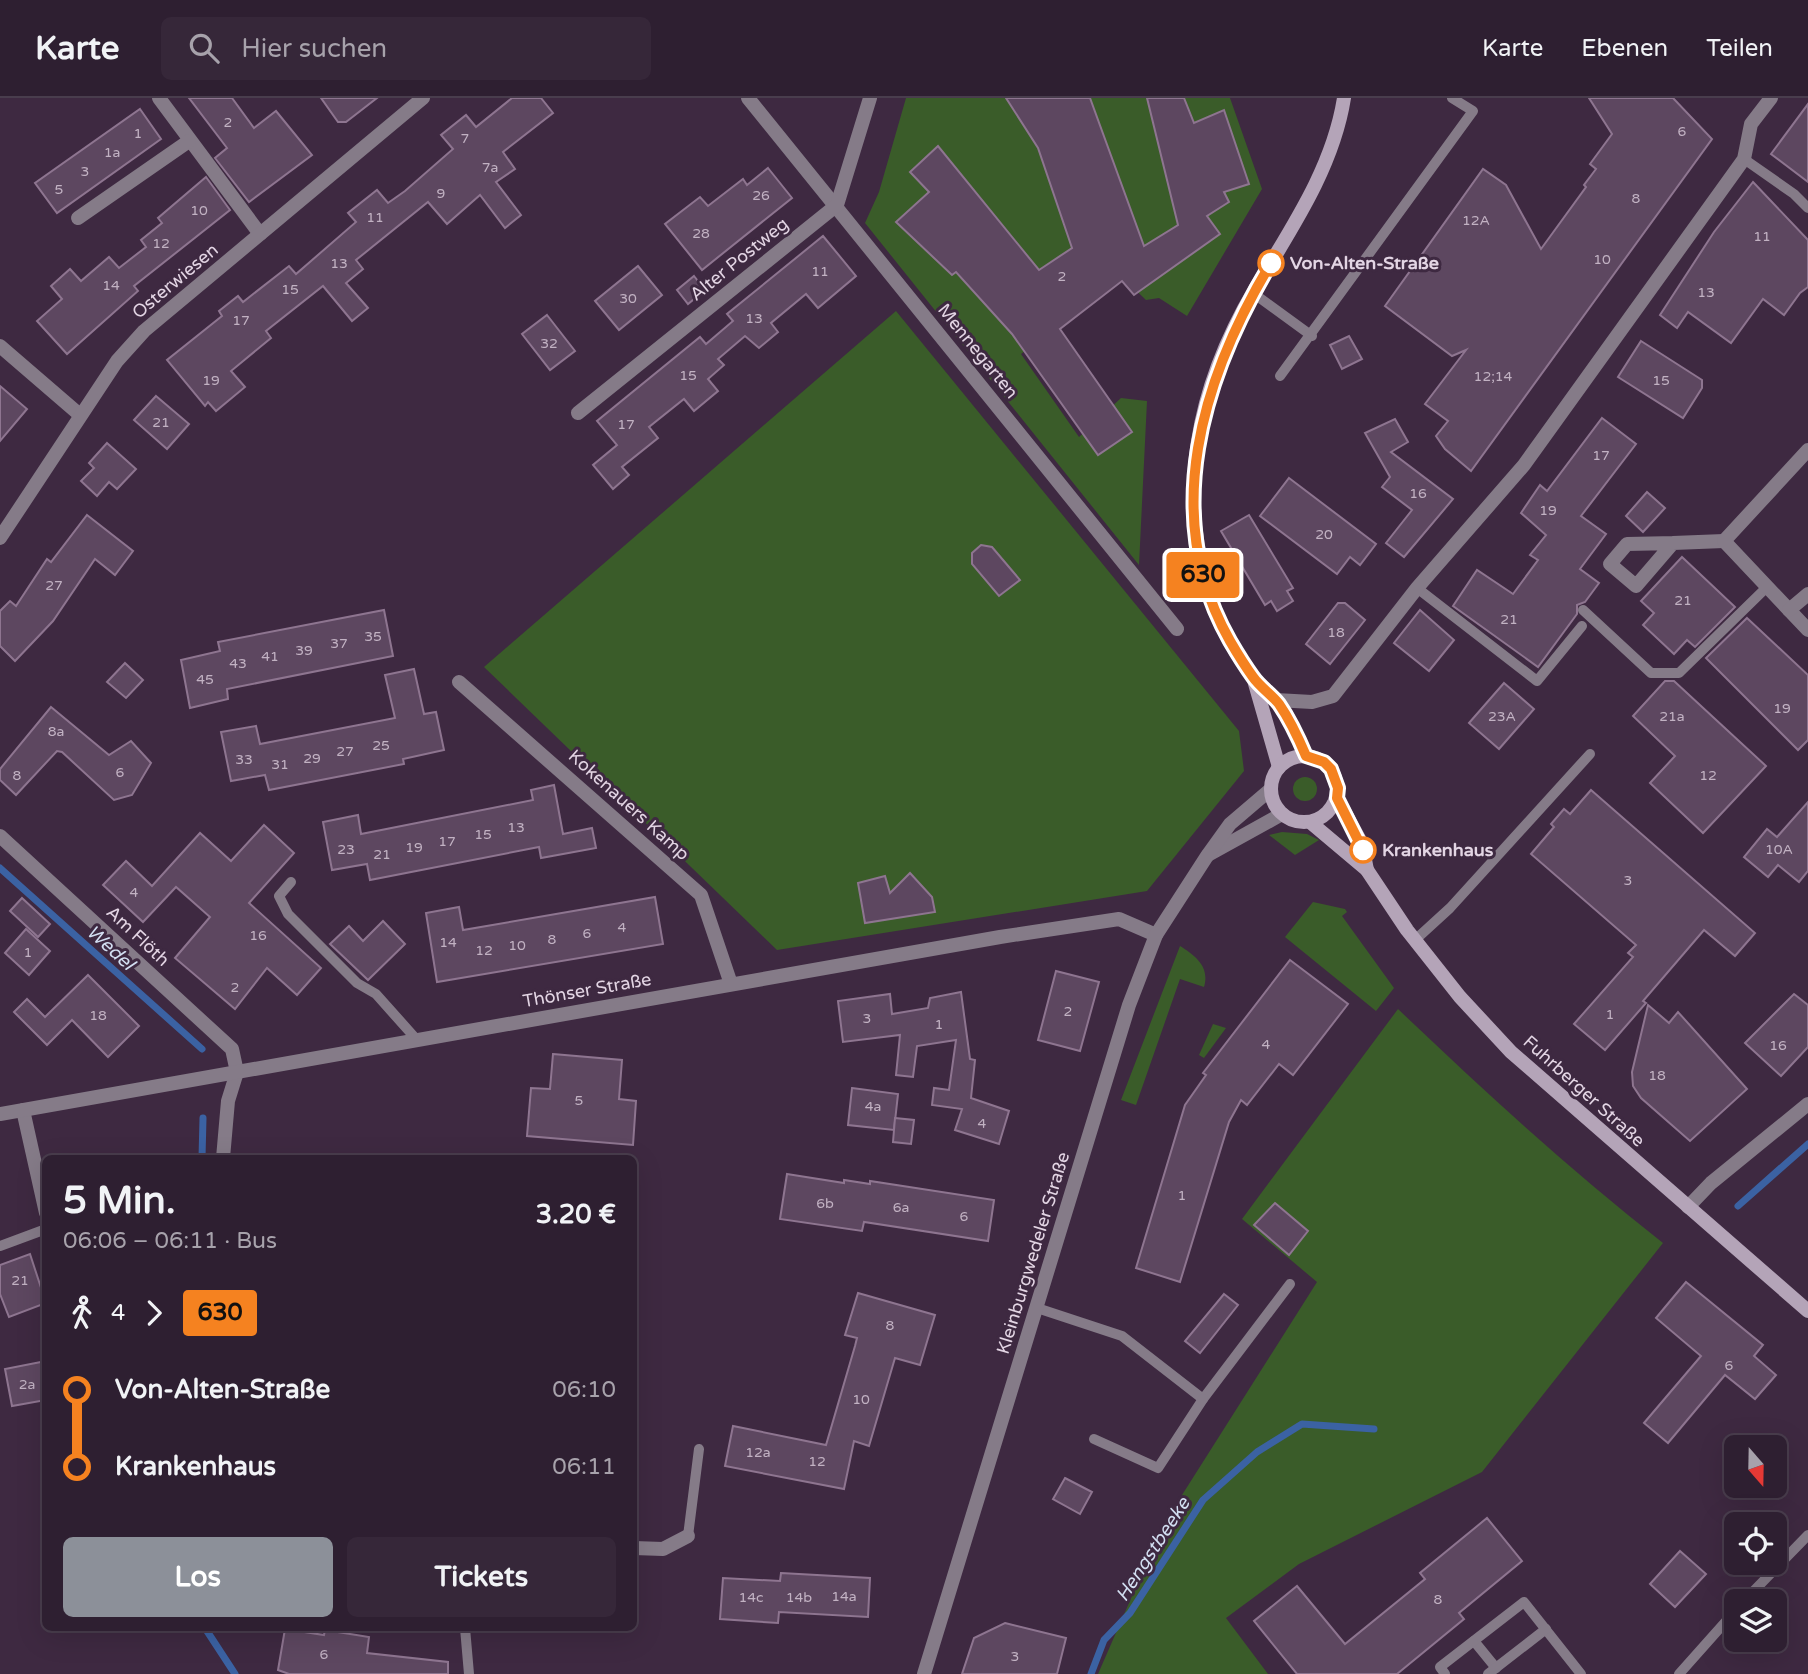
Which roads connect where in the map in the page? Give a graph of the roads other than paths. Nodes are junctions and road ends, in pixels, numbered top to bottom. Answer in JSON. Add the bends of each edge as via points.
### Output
{"nodes":[{"id":1,"x":159,"y":98,"type":"edge"},
{"id":2,"x":423,"y":98,"type":"edge"},
{"id":3,"x":748,"y":98,"type":"edge"},
{"id":4,"x":870,"y":98,"type":"edge"},
{"id":5,"x":1344,"y":98,"type":"edge"},
{"id":6,"x":1452,"y":98,"type":"edge"},
{"id":7,"x":1771,"y":98,"type":"edge"},
{"id":8,"x":189,"y":141,"type":"junction"},
{"id":9,"x":1744,"y":159,"type":"junction"},
{"id":10,"x":836,"y":205,"type":"junction"},
{"id":11,"x":1808,"y":208,"type":"edge"},
{"id":12,"x":78,"y":218,"type":"dead end"},
{"id":13,"x":260,"y":234,"type":"junction"},
{"id":14,"x":1253,"y":293,"type":"junction"},
{"id":15,"x":1312,"y":336,"type":"junction"},
{"id":16,"x":0,"y":346,"type":"edge"},
{"id":17,"x":1280,"y":376,"type":"dead end"},
{"id":18,"x":578,"y":413,"type":"dead end"},
{"id":19,"x":80,"y":415,"type":"junction"},
{"id":20,"x":1808,"y":450,"type":"edge"},
{"id":21,"x":0,"y":538,"type":"edge"},
{"id":22,"x":1724,"y":541,"type":"junction"},
{"id":23,"x":1675,"y":542,"type":"dead end"},
{"id":24,"x":1767,"y":587,"type":"junction"},
{"id":25,"x":1418,"y":588,"type":"junction"},
{"id":26,"x":1808,"y":593,"type":"edge"},
{"id":27,"x":1583,"y":610,"type":"dead end"},
{"id":28,"x":1789,"y":610,"type":"junction"},
{"id":29,"x":1582,"y":626,"type":"dead end"},
{"id":30,"x":1177,"y":629,"type":"dead end"},
{"id":31,"x":1808,"y":630,"type":"edge"},
{"id":32,"x":1254,"y":678,"type":"junction"},
{"id":33,"x":459,"y":682,"type":"dead end"},
{"id":34,"x":1276,"y":701,"type":"junction"},
{"id":35,"x":1590,"y":754,"type":"dead end"},
{"id":36,"x":1306,"y":756,"type":"junction"},
{"id":37,"x":1279,"y":767,"type":"junction"},
{"id":38,"x":1271,"y":789,"type":"junction"},
{"id":39,"x":1337,"y":798,"type":"junction"},
{"id":40,"x":1282,"y":814,"type":"junction"},
{"id":41,"x":1310,"y":822,"type":"junction"},
{"id":42,"x":0,"y":836,"type":"edge"},
{"id":43,"x":1207,"y":856,"type":"junction"},
{"id":44,"x":1367,"y":870,"type":"junction"},
{"id":45,"x":291,"y":882,"type":"dead end"},
{"id":46,"x":1156,"y":935,"type":"junction"},
{"id":47,"x":1415,"y":940,"type":"junction"},
{"id":48,"x":731,"y":985,"type":"junction"},
{"id":49,"x":416,"y":1040,"type":"junction"},
{"id":50,"x":237,"y":1072,"type":"junction"},
{"id":51,"x":1808,"y":1104,"type":"edge"},
{"id":52,"x":23,"y":1110,"type":"junction"},
{"id":53,"x":0,"y":1114,"type":"edge"},
{"id":54,"x":223,"y":1155,"type":"edge"},
{"id":55,"x":42,"y":1195,"type":"edge"},
{"id":56,"x":1688,"y":1207,"type":"junction"},
{"id":57,"x":42,"y":1230,"type":"edge"},
{"id":58,"x":0,"y":1246,"type":"edge"},
{"id":59,"x":1290,"y":1284,"type":"dead end"},
{"id":60,"x":1037,"y":1308,"type":"junction"},
{"id":61,"x":1808,"y":1311,"type":"edge"},
{"id":62,"x":1203,"y":1399,"type":"junction"},
{"id":63,"x":1094,"y":1439,"type":"dead end"},
{"id":64,"x":699,"y":1449,"type":"dead end"},
{"id":65,"x":688,"y":1535,"type":"joint"},
{"id":66,"x":1808,"y":1535,"type":"edge"},
{"id":67,"x":637,"y":1548,"type":"edge"},
{"id":68,"x":1756,"y":1589,"type":"edge"},
{"id":69,"x":1724,"y":1622,"type":"edge"},
{"id":70,"x":1546,"y":1629,"type":"junction"},
{"id":71,"x":465,"y":1631,"type":"edge"},
{"id":72,"x":1474,"y":1641,"type":"junction"},
{"id":73,"x":1492,"y":1671,"type":"edge"},
{"id":74,"x":469,"y":1674,"type":"edge"},
{"id":75,"x":924,"y":1674,"type":"edge"},
{"id":76,"x":1446,"y":1674,"type":"edge"},
{"id":77,"x":1581,"y":1674,"type":"edge"},
{"id":78,"x":1679,"y":1674,"type":"edge"}],
"edges":[{"from":1,"to":8,"type":"street"},
{"from":2,"to":13,"type":"street","name":"Osterwiesen"},
{"from":3,"to":10,"type":"street","name":"Mennegarten"},
{"from":4,"to":10,"type":"street"},
{"from":5,"to":14,"type":"main road","via":[[1339,128],[1323,170]]},
{"from":6,"to":15,"type":"lane","via":[[1473,111]]},
{"from":7,"to":9,"type":"street","via":[[1751,124]]},
{"from":8,"to":12,"type":"street"},
{"from":8,"to":13,"type":"street"},
{"from":9,"to":11,"type":"lane"},
{"from":9,"to":25,"type":"street","via":[[1524,465]]},
{"from":10,"to":18,"type":"street","name":"Alter Postweg"},
{"from":10,"to":30,"type":"street","name":"Mennegarten"},
{"from":13,"to":19,"type":"street","name":"Osterwiesen","via":[[144,331]]},
{"from":14,"to":15,"type":"lane"},
{"from":14,"to":32,"type":"main road","via":[[1221,359],[1206,405],[1191,496],[1198,559],[1213,607]]},
{"from":15,"to":17,"type":"lane"},
{"from":16,"to":19,"type":"street"},
{"from":19,"to":21,"type":"street","name":"Osterwiesen"},
{"from":20,"to":22,"type":"street"},
{"from":22,"to":23,"type":"street"},
{"from":22,"to":24,"type":"street"},
{"from":24,"to":27,"type":"lane","via":[[1679,673],[1651,673]]},
{"from":24,"to":28,"type":"street"},
{"from":25,"to":29,"type":"lane","via":[[1537,681]]},
{"from":25,"to":34,"type":"street","via":[[1333,696],[1312,702]]},
{"from":26,"to":28,"type":"street"},
{"from":28,"to":31,"type":"street"},
{"from":32,"to":34,"type":"main road"},
{"from":32,"to":37,"type":"main road"},
{"from":33,"to":48,"type":"street","name":"Kokenauers Kamp","via":[[701,895]]},
{"from":34,"to":36,"type":"main road"},
{"from":35,"to":47,"type":"lane","via":[[1450,908]]},
{"from":36,"to":37,"type":"main road"},
{"from":36,"to":39,"type":"main road","via":[[1331,769]]},
{"from":37,"to":38,"type":"main road"},
{"from":38,"to":40,"type":"main road"},
{"from":38,"to":43,"type":"street","name":"Kleinburgwedeler Straße","via":[[1230,824]]},
{"from":39,"to":41,"type":"main road","via":[[1327,814]]},
{"from":39,"to":44,"type":"main road","name":"Fuhrberger Straße","via":[[1362,844]]},
{"from":40,"to":41,"type":"main road"},
{"from":40,"to":43,"type":"street","name":"Kleinburgwedeler Straße"},
{"from":41,"to":44,"type":"main road","name":"Fuhrberger Straße"},
{"from":42,"to":50,"type":"street","name":"Am Flöth","via":[[232,1049]]},
{"from":43,"to":46,"type":"street","name":"Kleinburgwedeler Straße"},
{"from":44,"to":47,"type":"main road","name":"Fuhrberger Straße"},
{"from":45,"to":49,"type":"lane","via":[[279,896],[288,914],[357,983],[376,994]]},
{"from":46,"to":48,"type":"street","name":"Thönser Straße","via":[[1119,919]]},
{"from":46,"to":60,"type":"street","name":"Kleinburgwedeler Straße","via":[[1125,1017]]},
{"from":47,"to":56,"type":"main road","name":"Fuhrberger Straße","via":[[1460,998],[1511,1052]]},
{"from":48,"to":49,"type":"street","name":"Thönser Straße"},
{"from":49,"to":50,"type":"street","name":"Thönser Straße"},
{"from":50,"to":52,"type":"street","name":"Thönser Straße"},
{"from":50,"to":54,"type":"street","via":[[228,1101]]},
{"from":51,"to":56,"type":"street"},
{"from":52,"to":53,"type":"street","name":"Thönser Straße"},
{"from":52,"to":55,"type":"street"},
{"from":56,"to":61,"type":"main road","name":"Fuhrberger Straße"},
{"from":57,"to":58,"type":"lane"},
{"from":59,"to":62,"type":"lane"},
{"from":60,"to":62,"type":"lane","via":[[1122,1336]]},
{"from":60,"to":75,"type":"street","name":"Kleinburgwedeler Straße"},
{"from":62,"to":63,"type":"lane","via":[[1158,1468]]},
{"from":64,"to":65,"type":"lane"},
{"from":65,"to":67,"type":"street","via":[[663,1549]]},
{"from":66,"to":68,"type":"lane"},
{"from":69,"to":78,"type":"lane"},
{"from":70,"to":72,"type":"lane","via":[[1524,1602]]},
{"from":70,"to":73,"type":"lane"},
{"from":70,"to":77,"type":"lane"},
{"from":71,"to":74,"type":"lane"},
{"from":72,"to":73,"type":"lane"},
{"from":72,"to":76,"type":"lane","via":[[1440,1667]]}]}
